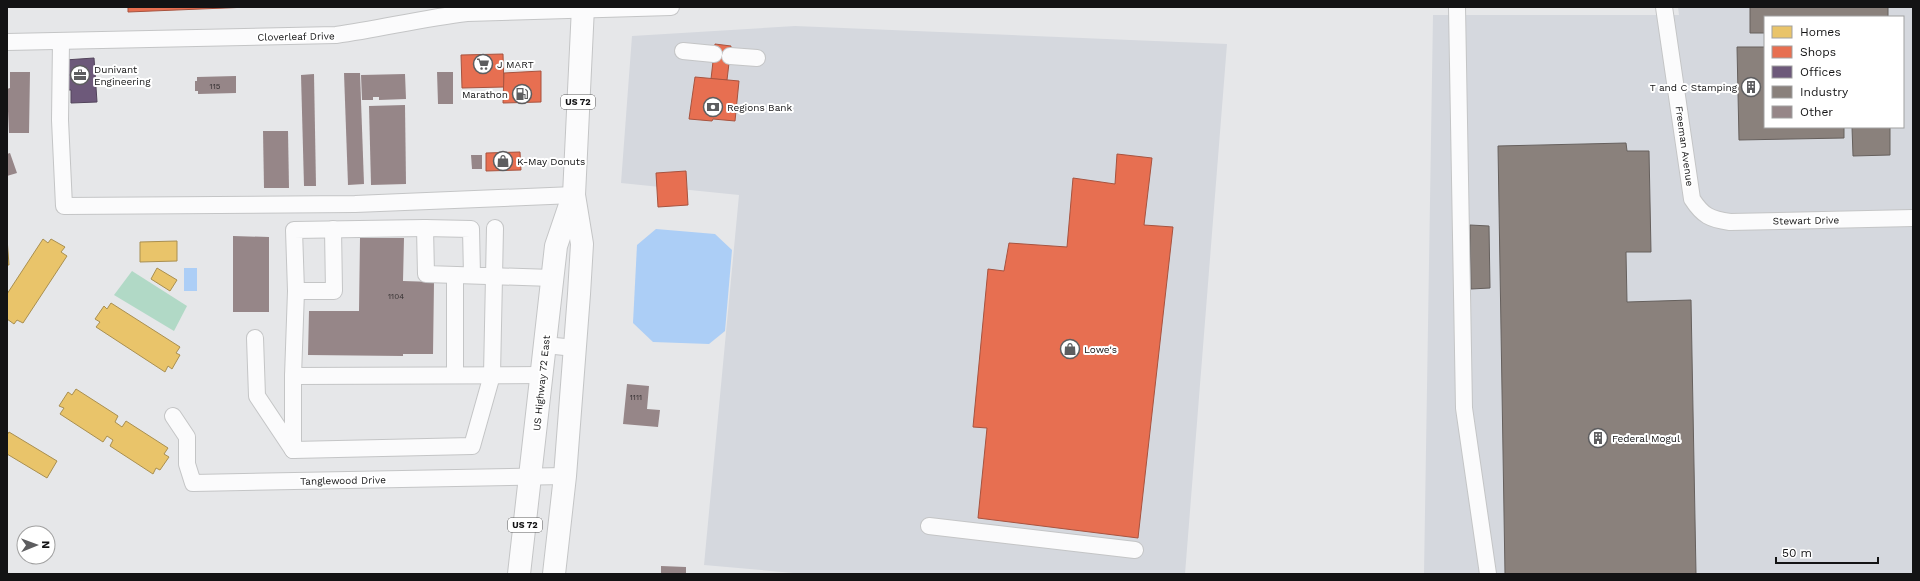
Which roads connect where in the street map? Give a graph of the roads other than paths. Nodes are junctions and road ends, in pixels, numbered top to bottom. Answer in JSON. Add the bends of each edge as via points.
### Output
{"nodes":[{"id":1,"x":671,"y":7,"type":"edge"},
{"id":2,"x":1457,"y":7,"type":"edge"},
{"id":3,"x":1664,"y":7,"type":"edge"},
{"id":4,"x":583,"y":8,"type":"edge"},
{"id":5,"x":61,"y":41,"type":"junction"},
{"id":6,"x":7,"y":42,"type":"edge"},
{"id":7,"x":683,"y":51,"type":"dead end"},
{"id":8,"x":714,"y":54,"type":"dead end"},
{"id":9,"x":730,"y":56,"type":"dead end"},
{"id":10,"x":757,"y":58,"type":"dead end"},
{"id":11,"x":574,"y":195,"type":"junction"},
{"id":12,"x":1700,"y":212,"type":"joint"},
{"id":13,"x":1913,"y":218,"type":"edge"},
{"id":14,"x":425,"y":228,"type":"junction"},
{"id":15,"x":495,"y":228,"type":"dead end"},
{"id":16,"x":333,"y":229,"type":"junction"},
{"id":17,"x":455,"y":275,"type":"junction"},
{"id":18,"x":472,"y":275,"type":"junction"},
{"id":19,"x":494,"y":276,"type":"junction"},
{"id":20,"x":552,"y":278,"type":"junction"},
{"id":21,"x":296,"y":291,"type":"junction"},
{"id":22,"x":255,"y":338,"type":"dead end"},
{"id":23,"x":545,"y":345,"type":"junction"},
{"id":24,"x":575,"y":348,"type":"junction"},
{"id":25,"x":455,"y":375,"type":"junction"},
{"id":26,"x":492,"y":375,"type":"junction"},
{"id":27,"x":542,"y":375,"type":"junction"},
{"id":28,"x":293,"y":376,"type":"junction"},
{"id":29,"x":173,"y":416,"type":"dead end"},
{"id":30,"x":292,"y":450,"type":"junction"},
{"id":31,"x":531,"y":476,"type":"junction"},
{"id":32,"x":565,"y":476,"type":"junction"},
{"id":33,"x":929,"y":526,"type":"dead end"},
{"id":34,"x":1135,"y":550,"type":"dead end"},
{"id":35,"x":519,"y":574,"type":"edge"},
{"id":36,"x":554,"y":574,"type":"edge"},
{"id":37,"x":1488,"y":574,"type":"edge"}],
"edges":[{"from":1,"to":4,"type":"street","name":"Cloverleaf Drive"},
{"from":2,"to":37,"type":"street","via":[[1464,408]]},
{"from":3,"to":12,"type":"street","name":"Freeman Avenue","via":[[1692,199]]},
{"from":4,"to":5,"type":"street","name":"Cloverleaf Drive","via":[[468,13],[336,35]]},
{"from":4,"to":11,"type":"highway","name":"US Highway 72 East","number":"US 72"},
{"from":5,"to":6,"type":"street","name":"Cloverleaf Drive"},
{"from":5,"to":11,"type":"street","via":[[60,120],[64,206],[355,204]]},
{"from":7,"to":8,"type":"street"},
{"from":9,"to":10,"type":"street"},
{"from":11,"to":20,"type":"highway","name":"US Highway 72 East","number":"US 72","via":[[556,246]]},
{"from":11,"to":24,"type":"highway","name":"US Highway 72 East","number":"US 72","via":[[582,244]]},
{"from":12,"to":13,"type":"street","name":"Stewart Drive","via":[[1714,220],[1730,222]]},
{"from":14,"to":16,"type":"street"},
{"from":14,"to":17,"type":"street","via":[[426,274]]},
{"from":14,"to":18,"type":"street","via":[[471,229]]},
{"from":15,"to":19,"type":"street"},
{"from":16,"to":21,"type":"street","via":[[334,291]]},
{"from":16,"to":21,"type":"street","via":[[294,230]]},
{"from":17,"to":18,"type":"street"},
{"from":17,"to":25,"type":"street"},
{"from":18,"to":19,"type":"street"},
{"from":19,"to":20,"type":"street"},
{"from":19,"to":26,"type":"street"},
{"from":20,"to":23,"type":"highway","name":"US Highway 72 East","number":"US 72"},
{"from":21,"to":28,"type":"street"},
{"from":22,"to":30,"type":"street","via":[[257,396]]},
{"from":23,"to":24,"type":"street"},
{"from":23,"to":27,"type":"highway","name":"US Highway 72 East","number":"US 72"},
{"from":24,"to":32,"type":"highway","name":"US Highway 72 East","number":"US 72"},
{"from":25,"to":26,"type":"street"},
{"from":25,"to":28,"type":"street"},
{"from":26,"to":27,"type":"street"},
{"from":26,"to":30,"type":"street","via":[[472,446]]},
{"from":27,"to":31,"type":"highway","name":"US Highway 72 East","number":"US 72"},
{"from":28,"to":30,"type":"street"},
{"from":29,"to":31,"type":"street","name":"Tanglewood Drive","via":[[187,437],[187,464],[193,483]]},
{"from":31,"to":32,"type":"street","name":"Tanglewood Drive"},
{"from":31,"to":35,"type":"highway","name":"US Highway 72 East","number":"US 72"},
{"from":32,"to":36,"type":"highway","name":"US Highway 72 East","number":"US 72"},
{"from":33,"to":34,"type":"street"}]}
